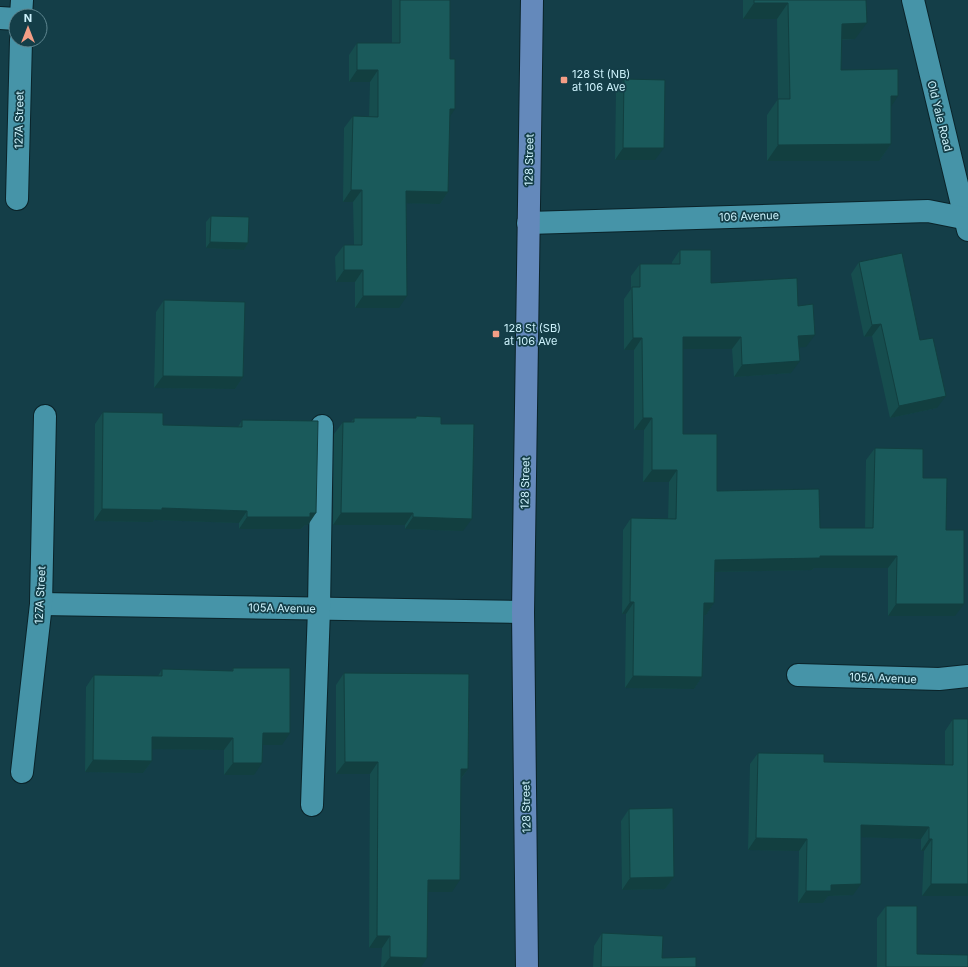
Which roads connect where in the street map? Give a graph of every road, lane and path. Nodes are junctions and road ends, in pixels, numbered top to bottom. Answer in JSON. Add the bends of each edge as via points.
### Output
{"nodes":[{"id":1,"x":532,"y":0,"type":"edge"},
{"id":2,"x":913,"y":0,"type":"edge"},
{"id":3,"x":21,"y":48,"type":"edge"},
{"id":4,"x":17,"y":200,"type":"dead end"},
{"id":5,"x":528,"y":223,"type":"junction"},
{"id":6,"x":967,"y":223,"type":"edge"},
{"id":7,"x":45,"y":416,"type":"dead end"},
{"id":8,"x":322,"y":426,"type":"dead end"},
{"id":9,"x":41,"y":604,"type":"junction"},
{"id":10,"x":318,"y":609,"type":"junction"},
{"id":11,"x":523,"y":612,"type":"junction"},
{"id":12,"x":798,"y":675,"type":"dead end"},
{"id":13,"x":968,"y":676,"type":"edge"},
{"id":14,"x":22,"y":772,"type":"dead end"},
{"id":15,"x":312,"y":805,"type":"dead end"},
{"id":16,"x":527,"y":967,"type":"edge"}],
"edges":[{"from":1,"to":5,"type":"main road","name":"128 Street"},
{"from":2,"to":6,"type":"street","name":"Old Yale Road"},
{"from":3,"to":4,"type":"street","name":"127A Street"},
{"from":5,"to":6,"type":"street","name":"106 Avenue","via":[[928,211]]},
{"from":5,"to":11,"type":"main road","name":"128 Street"},
{"from":7,"to":9,"type":"street","name":"127A Street"},
{"from":8,"to":10,"type":"street"},
{"from":9,"to":10,"type":"street","name":"105A Avenue"},
{"from":9,"to":14,"type":"street","name":"127A Street"},
{"from":10,"to":11,"type":"street","name":"105A Avenue"},
{"from":10,"to":15,"type":"street"},
{"from":11,"to":16,"type":"main road","name":"128 Street"},
{"from":12,"to":13,"type":"street","name":"105A Avenue","via":[[939,680]]}]}
